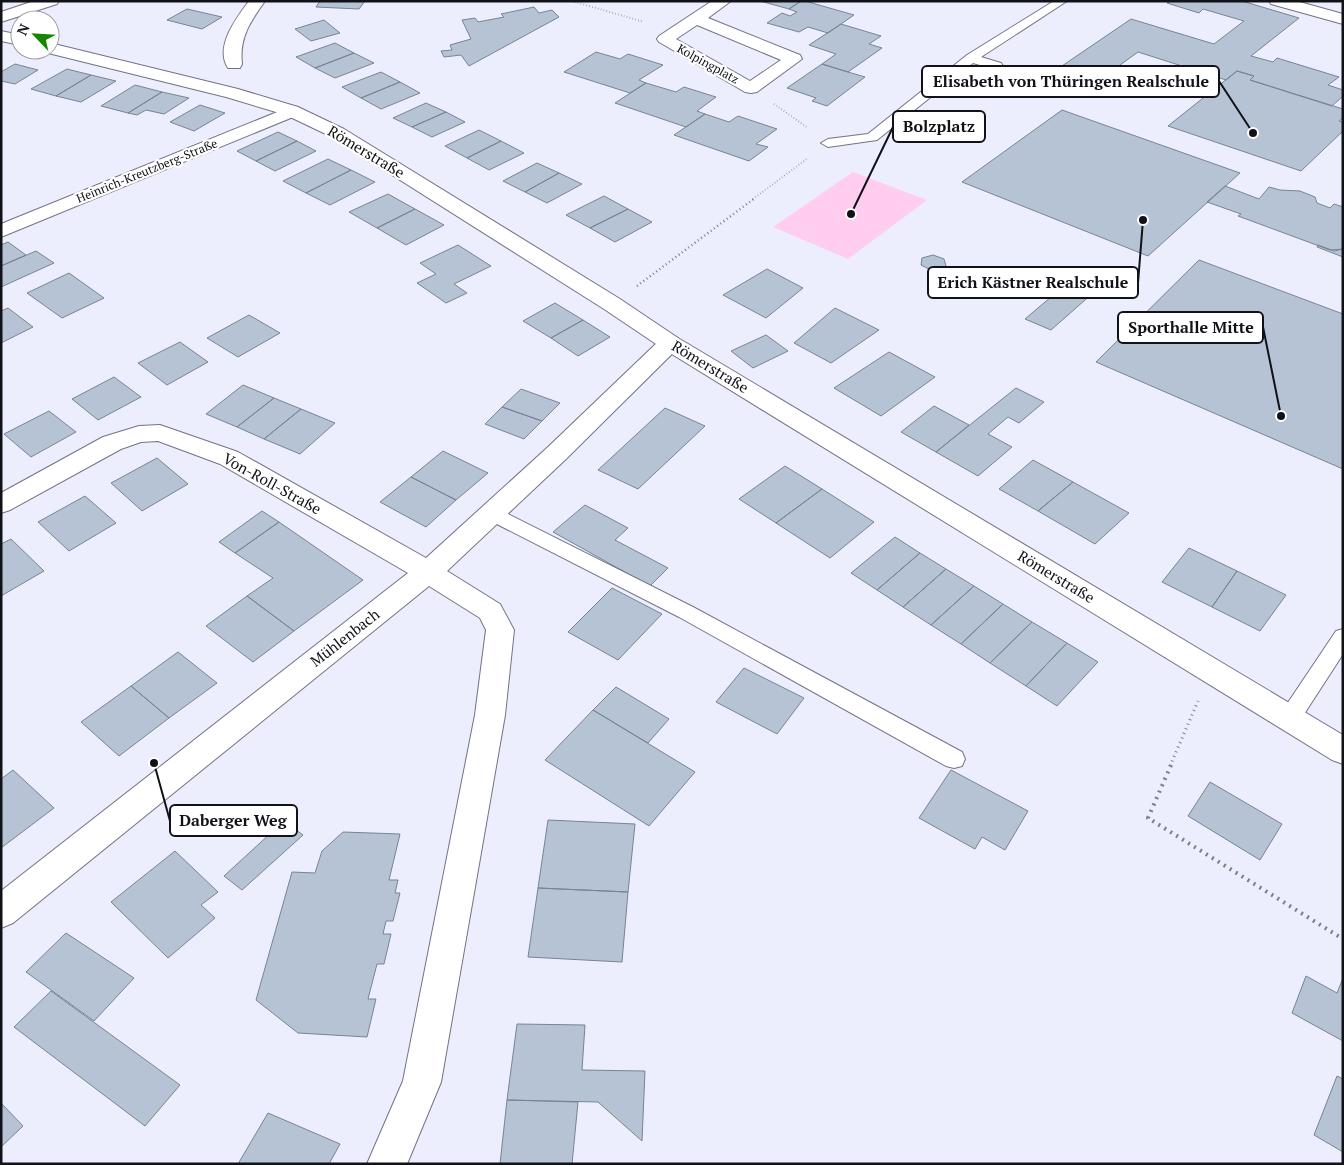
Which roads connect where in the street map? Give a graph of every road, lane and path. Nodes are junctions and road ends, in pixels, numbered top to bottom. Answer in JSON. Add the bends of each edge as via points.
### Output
{"nodes":[{"id":1,"x":50,"y":1,"type":"edge"},
{"id":2,"x":258,"y":1,"type":"edge"},
{"id":3,"x":572,"y":1,"type":"edge"},
{"id":4,"x":723,"y":1,"type":"edge"},
{"id":5,"x":1062,"y":1,"type":"edge"},
{"id":6,"x":1277,"y":1,"type":"edge"},
{"id":7,"x":1,"y":17,"type":"edge"},
{"id":8,"x":696,"y":19,"type":"junction"},
{"id":9,"x":1343,"y":19,"type":"edge"},
{"id":10,"x":676,"y":31,"type":"junction"},
{"id":11,"x":60,"y":50,"type":"edge"},
{"id":12,"x":971,"y":58,"type":"junction"},
{"id":13,"x":234,"y":64,"type":"dead end"},
{"id":14,"x":997,"y":66,"type":"dead end"},
{"id":15,"x":941,"y":83,"type":"junction"},
{"id":16,"x":751,"y":88,"type":"junction"},
{"id":17,"x":966,"y":92,"type":"dead end"},
{"id":18,"x":292,"y":111,"type":"junction"},
{"id":19,"x":828,"y":143,"type":"joint"},
{"id":20,"x":1,"y":231,"type":"edge"},
{"id":21,"x":670,"y":343,"type":"junction"},
{"id":22,"x":1,"y":504,"type":"edge"},
{"id":23,"x":492,"y":513,"type":"junction"},
{"id":24,"x":428,"y":572,"type":"junction"},
{"id":25,"x":1343,"y":637,"type":"edge"},
{"id":26,"x":1211,"y":671,"type":"junction"},
{"id":27,"x":1289,"y":719,"type":"junction"},
{"id":28,"x":1343,"y":750,"type":"edge"},
{"id":29,"x":954,"y":759,"type":"dead end"},
{"id":30,"x":1,"y":912,"type":"edge"},
{"id":31,"x":1343,"y":939,"type":"edge"},
{"id":32,"x":387,"y":1164,"type":"edge"}],
"edges":[{"from":1,"to":7,"type":"street"},
{"from":2,"to":13,"type":"street","via":[[242,21],[231,49]]},
{"from":3,"to":10,"type":"path"},
{"from":4,"to":8,"type":"street"},
{"from":5,"to":12,"type":"lane"},
{"from":6,"to":9,"type":"street"},
{"from":8,"to":10,"type":"street","name":"Kolpingplatz"},
{"from":8,"to":16,"type":"street","name":"Kolpingplatz","via":[[794,59]]},
{"from":10,"to":16,"type":"street","name":"Kolpingplatz","via":[[665,39]]},
{"from":11,"to":18,"type":"street","name":"Römerstraße"},
{"from":12,"to":14,"type":"lane"},
{"from":12,"to":15,"type":"lane"},
{"from":15,"to":17,"type":"lane"},
{"from":15,"to":19,"type":"lane","via":[[872,137]]},
{"from":16,"to":19,"type":"path"},
{"from":18,"to":20,"type":"street","name":"Heinrich-Kreutzberg-Straße"},
{"from":18,"to":21,"type":"street","name":"Römerstraße","via":[[346,138]]},
{"from":21,"to":23,"type":"street","name":"Mühlenbach"},
{"from":21,"to":26,"type":"street","name":"Römerstraße"},
{"from":22,"to":24,"type":"street","name":"Von-Roll-Straße","via":[[112,443],[139,434],[160,433],[229,458]]},
{"from":23,"to":24,"type":"street","name":"Mühlenbach"},
{"from":23,"to":29,"type":"lane","via":[[686,612]]},
{"from":24,"to":30,"type":"street","name":"Mühlenbach"},
{"from":24,"to":32,"type":"street","name":"Von-Roll-Straße","via":[[490,611],[500,630],[490,715],[422,1082]]},
{"from":25,"to":27,"type":"lane"},
{"from":26,"to":27,"type":"street","name":"Römerstraße"},
{"from":26,"to":31,"type":"path","via":[[1148,818]]},
{"from":27,"to":28,"type":"street","name":"Römerstraße"}]}
